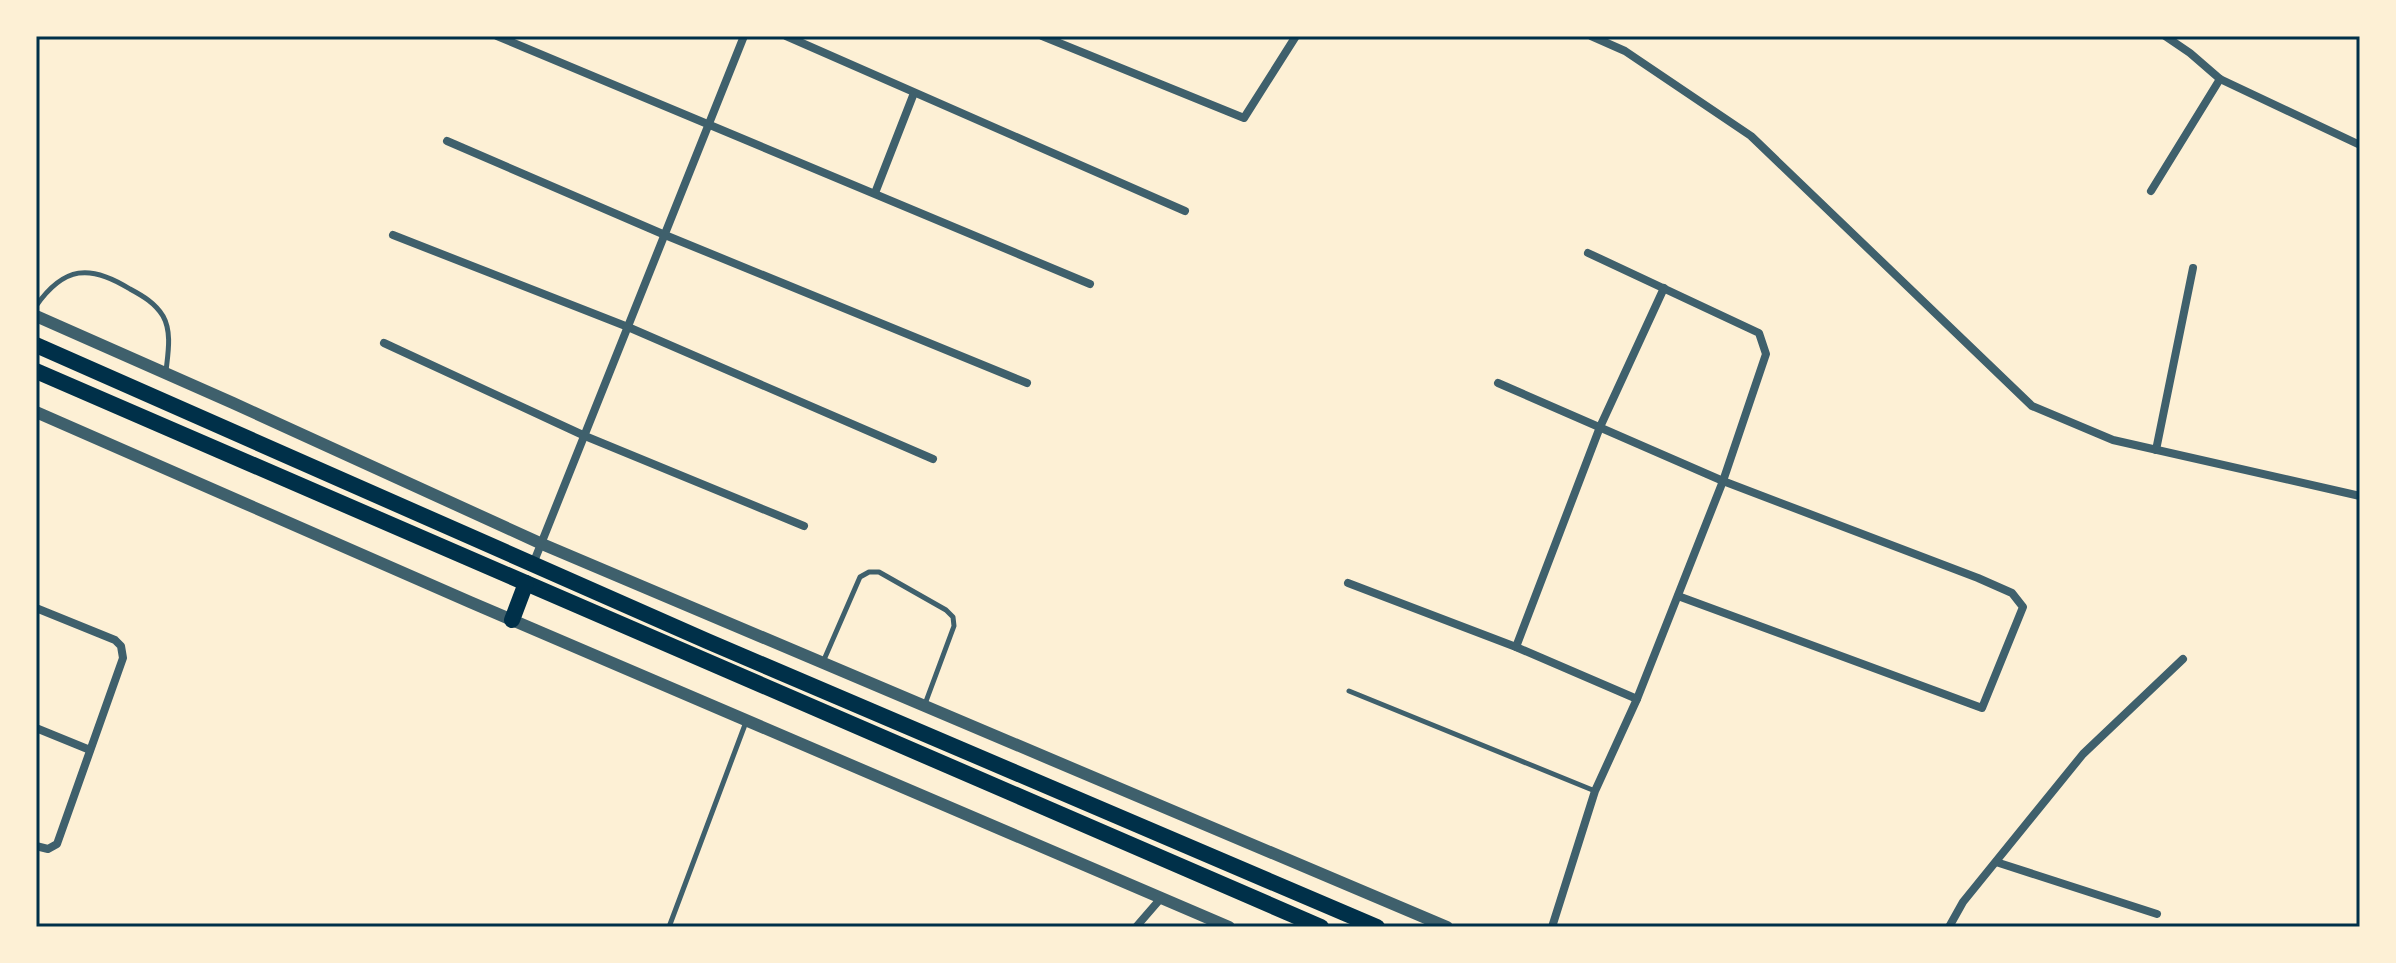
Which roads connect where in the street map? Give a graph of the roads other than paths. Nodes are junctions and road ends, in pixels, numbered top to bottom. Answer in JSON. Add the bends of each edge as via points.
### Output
{"nodes":[{"id":1,"x":497,"y":36,"type":"edge"},
{"id":2,"x":744,"y":36,"type":"edge"},
{"id":3,"x":786,"y":36,"type":"edge"},
{"id":4,"x":1042,"y":36,"type":"edge"},
{"id":5,"x":1072,"y":36,"type":"edge"},
{"id":6,"x":1296,"y":36,"type":"edge"},
{"id":7,"x":1591,"y":36,"type":"edge"},
{"id":8,"x":2165,"y":36,"type":"edge"},
{"id":9,"x":1068,"y":46,"type":"junction"},
{"id":10,"x":2220,"y":79,"type":"junction"},
{"id":11,"x":914,"y":93,"type":"junction"},
{"id":12,"x":709,"y":123,"type":"junction"},
{"id":13,"x":447,"y":141,"type":"dead end"},
{"id":14,"x":2360,"y":145,"type":"edge"},
{"id":15,"x":2151,"y":191,"type":"dead end"},
{"id":16,"x":875,"y":193,"type":"junction"},
{"id":17,"x":1185,"y":211,"type":"dead end"},
{"id":18,"x":393,"y":235,"type":"dead end"},
{"id":19,"x":665,"y":235,"type":"junction"},
{"id":20,"x":1588,"y":253,"type":"dead end"},
{"id":21,"x":2193,"y":268,"type":"dead end"},
{"id":22,"x":1090,"y":284,"type":"dead end"},
{"id":23,"x":1664,"y":288,"type":"junction"},
{"id":24,"x":36,"y":306,"type":"edge"},
{"id":25,"x":36,"y":316,"type":"edge"},
{"id":26,"x":628,"y":327,"type":"junction"},
{"id":27,"x":384,"y":343,"type":"dead end"},
{"id":28,"x":36,"y":345,"type":"edge"},
{"id":29,"x":36,"y":371,"type":"edge"},
{"id":30,"x":166,"y":373,"type":"junction"},
{"id":31,"x":1027,"y":383,"type":"dead end"},
{"id":32,"x":1498,"y":383,"type":"dead end"},
{"id":33,"x":36,"y":412,"type":"edge"},
{"id":34,"x":1600,"y":427,"type":"junction"},
{"id":35,"x":585,"y":436,"type":"junction"},
{"id":36,"x":2156,"y":450,"type":"junction"},
{"id":37,"x":933,"y":459,"type":"dead end"},
{"id":38,"x":1723,"y":481,"type":"junction"},
{"id":39,"x":2360,"y":496,"type":"edge"},
{"id":40,"x":804,"y":526,"type":"dead end"},
{"id":41,"x":542,"y":544,"type":"junction"},
{"id":42,"x":533,"y":564,"type":"junction"},
{"id":43,"x":526,"y":583,"type":"junction"},
{"id":44,"x":1348,"y":583,"type":"dead end"},
{"id":45,"x":1678,"y":596,"type":"junction"},
{"id":46,"x":36,"y":608,"type":"edge"},
{"id":47,"x":512,"y":620,"type":"junction"},
{"id":48,"x":1516,"y":647,"type":"junction"},
{"id":49,"x":2183,"y":659,"type":"dead end"},
{"id":50,"x":822,"y":663,"type":"junction"},
{"id":51,"x":1349,"y":691,"type":"dead end"},
{"id":52,"x":1637,"y":699,"type":"junction"},
{"id":53,"x":925,"y":704,"type":"junction"},
{"id":54,"x":747,"y":720,"type":"junction"},
{"id":55,"x":36,"y":728,"type":"edge"},
{"id":56,"x":90,"y":750,"type":"junction"},
{"id":57,"x":1595,"y":791,"type":"junction"},
{"id":58,"x":36,"y":846,"type":"edge"},
{"id":59,"x":1996,"y":862,"type":"junction"},
{"id":60,"x":1162,"y":897,"type":"junction"},
{"id":61,"x":2157,"y":914,"type":"dead end"},
{"id":62,"x":669,"y":927,"type":"edge"},
{"id":63,"x":1136,"y":927,"type":"edge"},
{"id":64,"x":1229,"y":927,"type":"edge"},
{"id":65,"x":1321,"y":927,"type":"edge"},
{"id":66,"x":1377,"y":927,"type":"edge"},
{"id":67,"x":1447,"y":927,"type":"edge"},
{"id":68,"x":1552,"y":927,"type":"edge"},
{"id":69,"x":1949,"y":927,"type":"edge"}],
"edges":[{"from":1,"to":12,"type":"street"},
{"from":2,"to":12,"type":"street"},
{"from":3,"to":11,"type":"street"},
{"from":4,"to":9,"type":"street"},
{"from":5,"to":9,"type":"street"},
{"from":6,"to":9,"type":"street","via":[[1244,118]]},
{"from":7,"to":36,"type":"street","via":[[1625,51],[1751,136],[2032,406],[2113,440]]},
{"from":8,"to":10,"type":"street"},
{"from":10,"to":14,"type":"street"},
{"from":10,"to":15,"type":"street"},
{"from":11,"to":16,"type":"street"},
{"from":11,"to":17,"type":"street"},
{"from":12,"to":16,"type":"street"},
{"from":12,"to":19,"type":"street"},
{"from":13,"to":19,"type":"street"},
{"from":16,"to":22,"type":"street"},
{"from":18,"to":26,"type":"street"},
{"from":19,"to":26,"type":"street"},
{"from":19,"to":31,"type":"street"},
{"from":20,"to":23,"type":"street"},
{"from":21,"to":36,"type":"street"},
{"from":23,"to":34,"type":"street"},
{"from":23,"to":38,"type":"street","via":[[1759,333],[1766,354]]},
{"from":24,"to":30,"type":"lane","via":[[47,289],[75,272],[114,279],[152,302],[164,318],[169,341]]},
{"from":25,"to":30,"type":"street"},
{"from":26,"to":35,"type":"street"},
{"from":26,"to":37,"type":"street"},
{"from":27,"to":35,"type":"street"},
{"from":28,"to":42,"type":"highway"},
{"from":29,"to":43,"type":"highway"},
{"from":30,"to":41,"type":"street"},
{"from":32,"to":34,"type":"street"},
{"from":33,"to":47,"type":"street"},
{"from":34,"to":38,"type":"street"},
{"from":34,"to":48,"type":"street"},
{"from":35,"to":40,"type":"street"},
{"from":35,"to":41,"type":"street"},
{"from":36,"to":39,"type":"street"},
{"from":38,"to":45,"type":"street"},
{"from":38,"to":45,"type":"street","via":[[1978,578],[2012,593],[2023,607],[1982,708]]},
{"from":41,"to":42,"type":"street"},
{"from":41,"to":50,"type":"street"},
{"from":42,"to":66,"type":"highway"},
{"from":43,"to":47,"type":"highway"},
{"from":43,"to":65,"type":"highway"},
{"from":44,"to":48,"type":"street"},
{"from":45,"to":52,"type":"street"},
{"from":46,"to":56,"type":"street","via":[[121,646],[123,658]]},
{"from":47,"to":54,"type":"street"},
{"from":48,"to":52,"type":"street"},
{"from":49,"to":59,"type":"street","via":[[2083,754]]},
{"from":50,"to":53,"type":"street"},
{"from":50,"to":53,"type":"lane","via":[[860,577],[879,572],[953,617]]},
{"from":51,"to":57,"type":"lane"},
{"from":52,"to":57,"type":"street"},
{"from":53,"to":67,"type":"street"},
{"from":54,"to":60,"type":"street"},
{"from":54,"to":62,"type":"lane"},
{"from":55,"to":56,"type":"street"},
{"from":56,"to":58,"type":"street","via":[[57,844],[48,849]]},
{"from":57,"to":68,"type":"street"},
{"from":59,"to":61,"type":"street"},
{"from":59,"to":69,"type":"street"},
{"from":60,"to":63,"type":"street"},
{"from":60,"to":64,"type":"street"}]}
